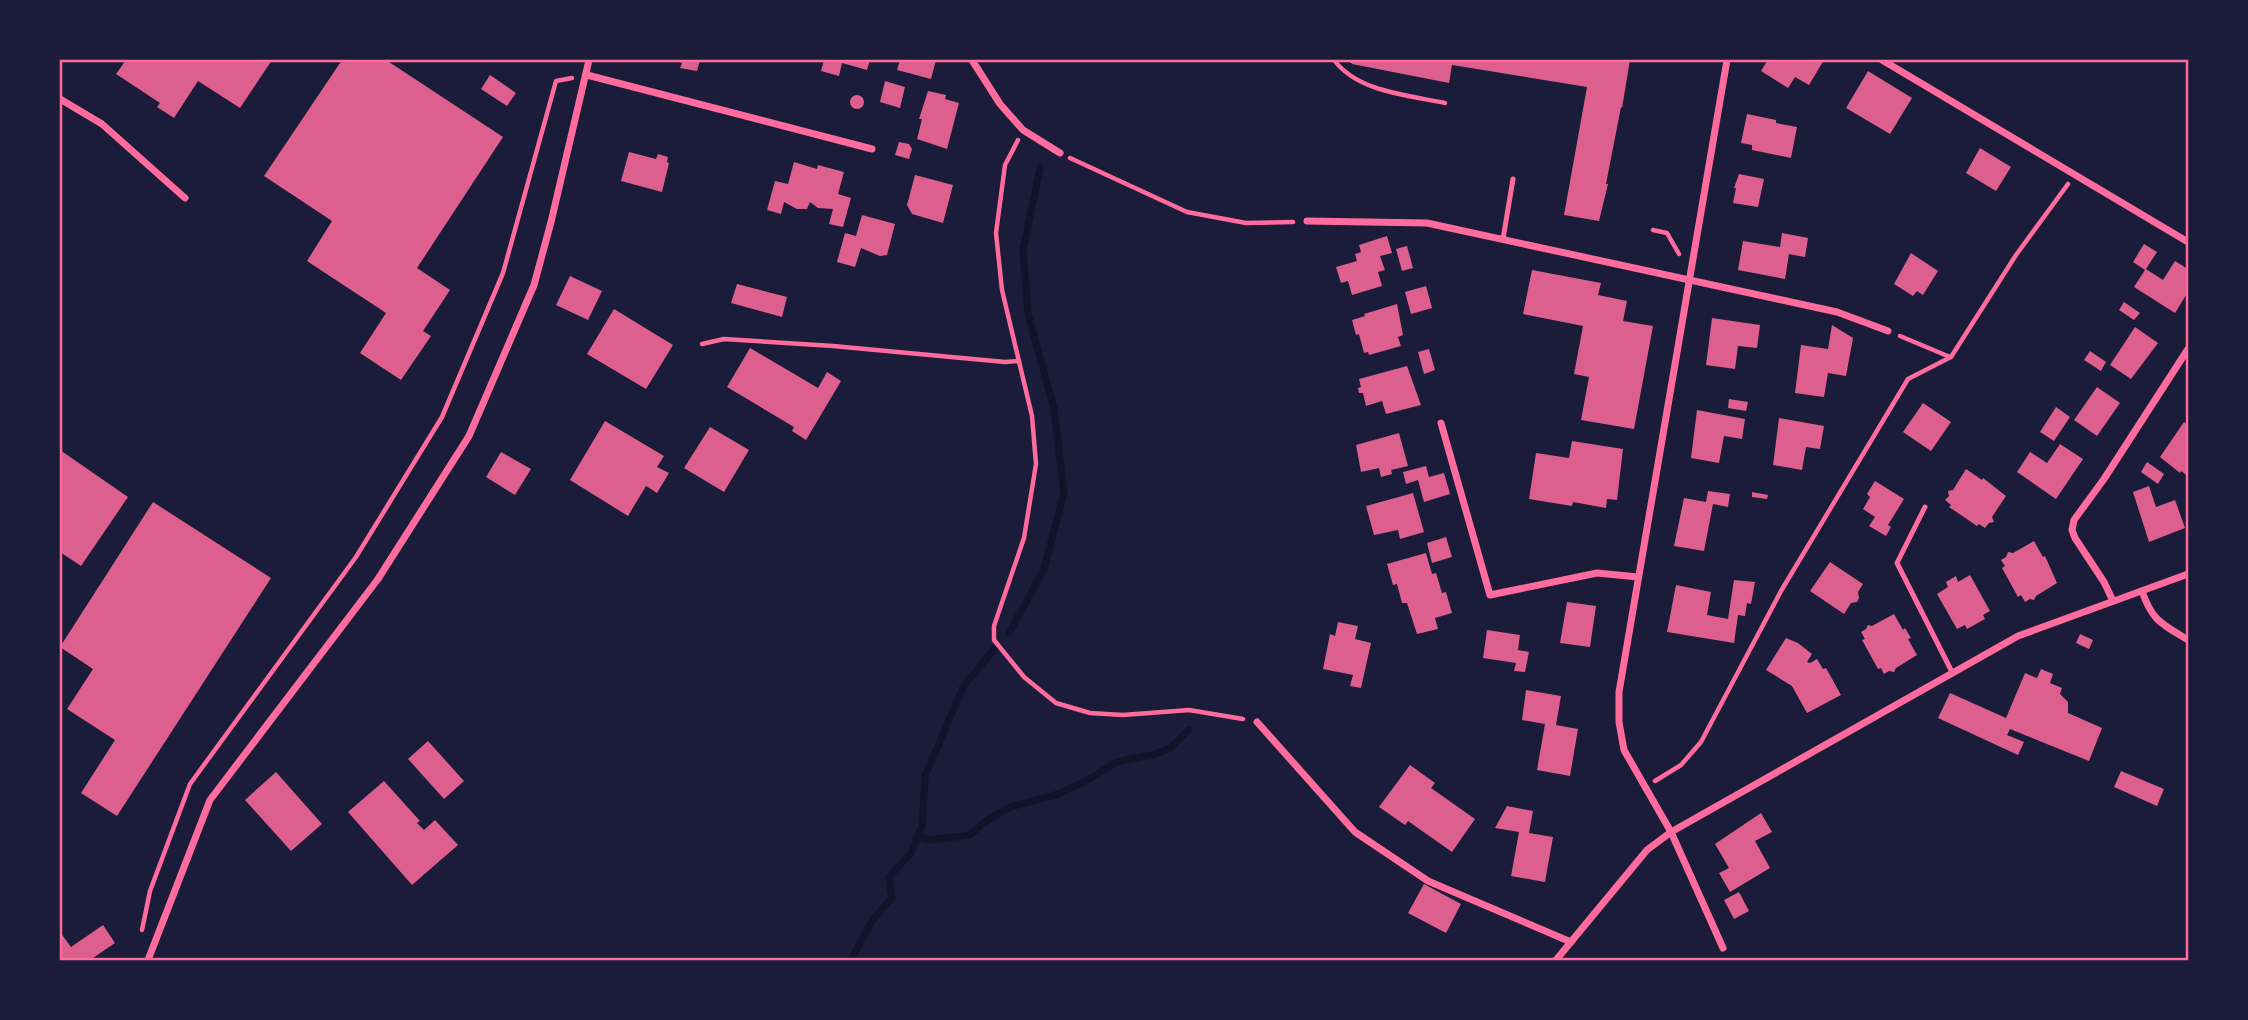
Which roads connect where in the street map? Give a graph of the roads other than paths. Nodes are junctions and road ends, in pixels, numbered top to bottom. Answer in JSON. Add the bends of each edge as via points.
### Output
{"nodes":[{"id":1,"x":589,"y":60,"type":"edge"},
{"id":2,"x":972,"y":60,"type":"edge"},
{"id":3,"x":1727,"y":60,"type":"edge"},
{"id":4,"x":1882,"y":60,"type":"edge"},
{"id":5,"x":587,"y":75,"type":"junction"},
{"id":6,"x":60,"y":99,"type":"edge"},
{"id":7,"x":872,"y":149,"type":"dead end"},
{"id":8,"x":1060,"y":153,"type":"road end"},
{"id":9,"x":1513,"y":179,"type":"dead end"},
{"id":10,"x":185,"y":198,"type":"dead end"},
{"id":11,"x":1307,"y":221,"type":"road end"},
{"id":12,"x":1503,"y":239,"type":"junction"},
{"id":13,"x":2189,"y":242,"type":"edge"},
{"id":14,"x":1689,"y":281,"type":"junction"},
{"id":15,"x":1888,"y":331,"type":"road end"},
{"id":16,"x":2189,"y":349,"type":"edge"},
{"id":17,"x":1441,"y":424,"type":"dead end"},
{"id":18,"x":1925,"y":507,"type":"dead end"},
{"id":19,"x":2189,"y":574,"type":"edge"},
{"id":20,"x":1638,"y":577,"type":"junction"},
{"id":21,"x":2142,"y":591,"type":"junction"},
{"id":22,"x":2113,"y":601,"type":"junction"},
{"id":23,"x":2189,"y":640,"type":"edge"},
{"id":24,"x":1952,"y":672,"type":"junction"},
{"id":25,"x":1257,"y":722,"type":"road end"},
{"id":26,"x":1671,"y":832,"type":"junction"},
{"id":27,"x":1571,"y":942,"type":"junction"},
{"id":28,"x":1723,"y":948,"type":"dead end"},
{"id":29,"x":148,"y":961,"type":"edge"},
{"id":30,"x":1556,"y":961,"type":"edge"}],
"edges":[{"from":1,"to":5,"type":"street"},
{"from":2,"to":8,"type":"street","via":[[1023,130]]},
{"from":3,"to":14,"type":"street"},
{"from":4,"to":13,"type":"street"},
{"from":5,"to":7,"type":"street"},
{"from":5,"to":29,"type":"street","via":[[534,285],[469,436],[378,579],[210,800]]},
{"from":6,"to":10,"type":"street","via":[[102,124]]},
{"from":9,"to":12,"type":"lane"},
{"from":11,"to":12,"type":"street","via":[[1427,223]]},
{"from":12,"to":14,"type":"street"},
{"from":14,"to":15,"type":"street","via":[[1838,312]]},
{"from":14,"to":20,"type":"street"},
{"from":16,"to":22,"type":"street","via":[[2074,520],[2075,538]]},
{"from":17,"to":20,"type":"street","via":[[1490,595],[1597,573]]},
{"from":18,"to":24,"type":"lane","via":[[1897,563]]},
{"from":19,"to":21,"type":"street"},
{"from":20,"to":26,"type":"street","via":[[1619,692],[1619,722],[1625,750]]},
{"from":21,"to":22,"type":"street"},
{"from":21,"to":23,"type":"street","via":[[2149,612]]},
{"from":22,"to":24,"type":"street","via":[[2018,636]]},
{"from":24,"to":26,"type":"street"},
{"from":25,"to":27,"type":"street","via":[[1355,832],[1429,881]]},
{"from":26,"to":27,"type":"street","via":[[1647,850]]},
{"from":26,"to":28,"type":"street"},
{"from":27,"to":30,"type":"street"}]}
